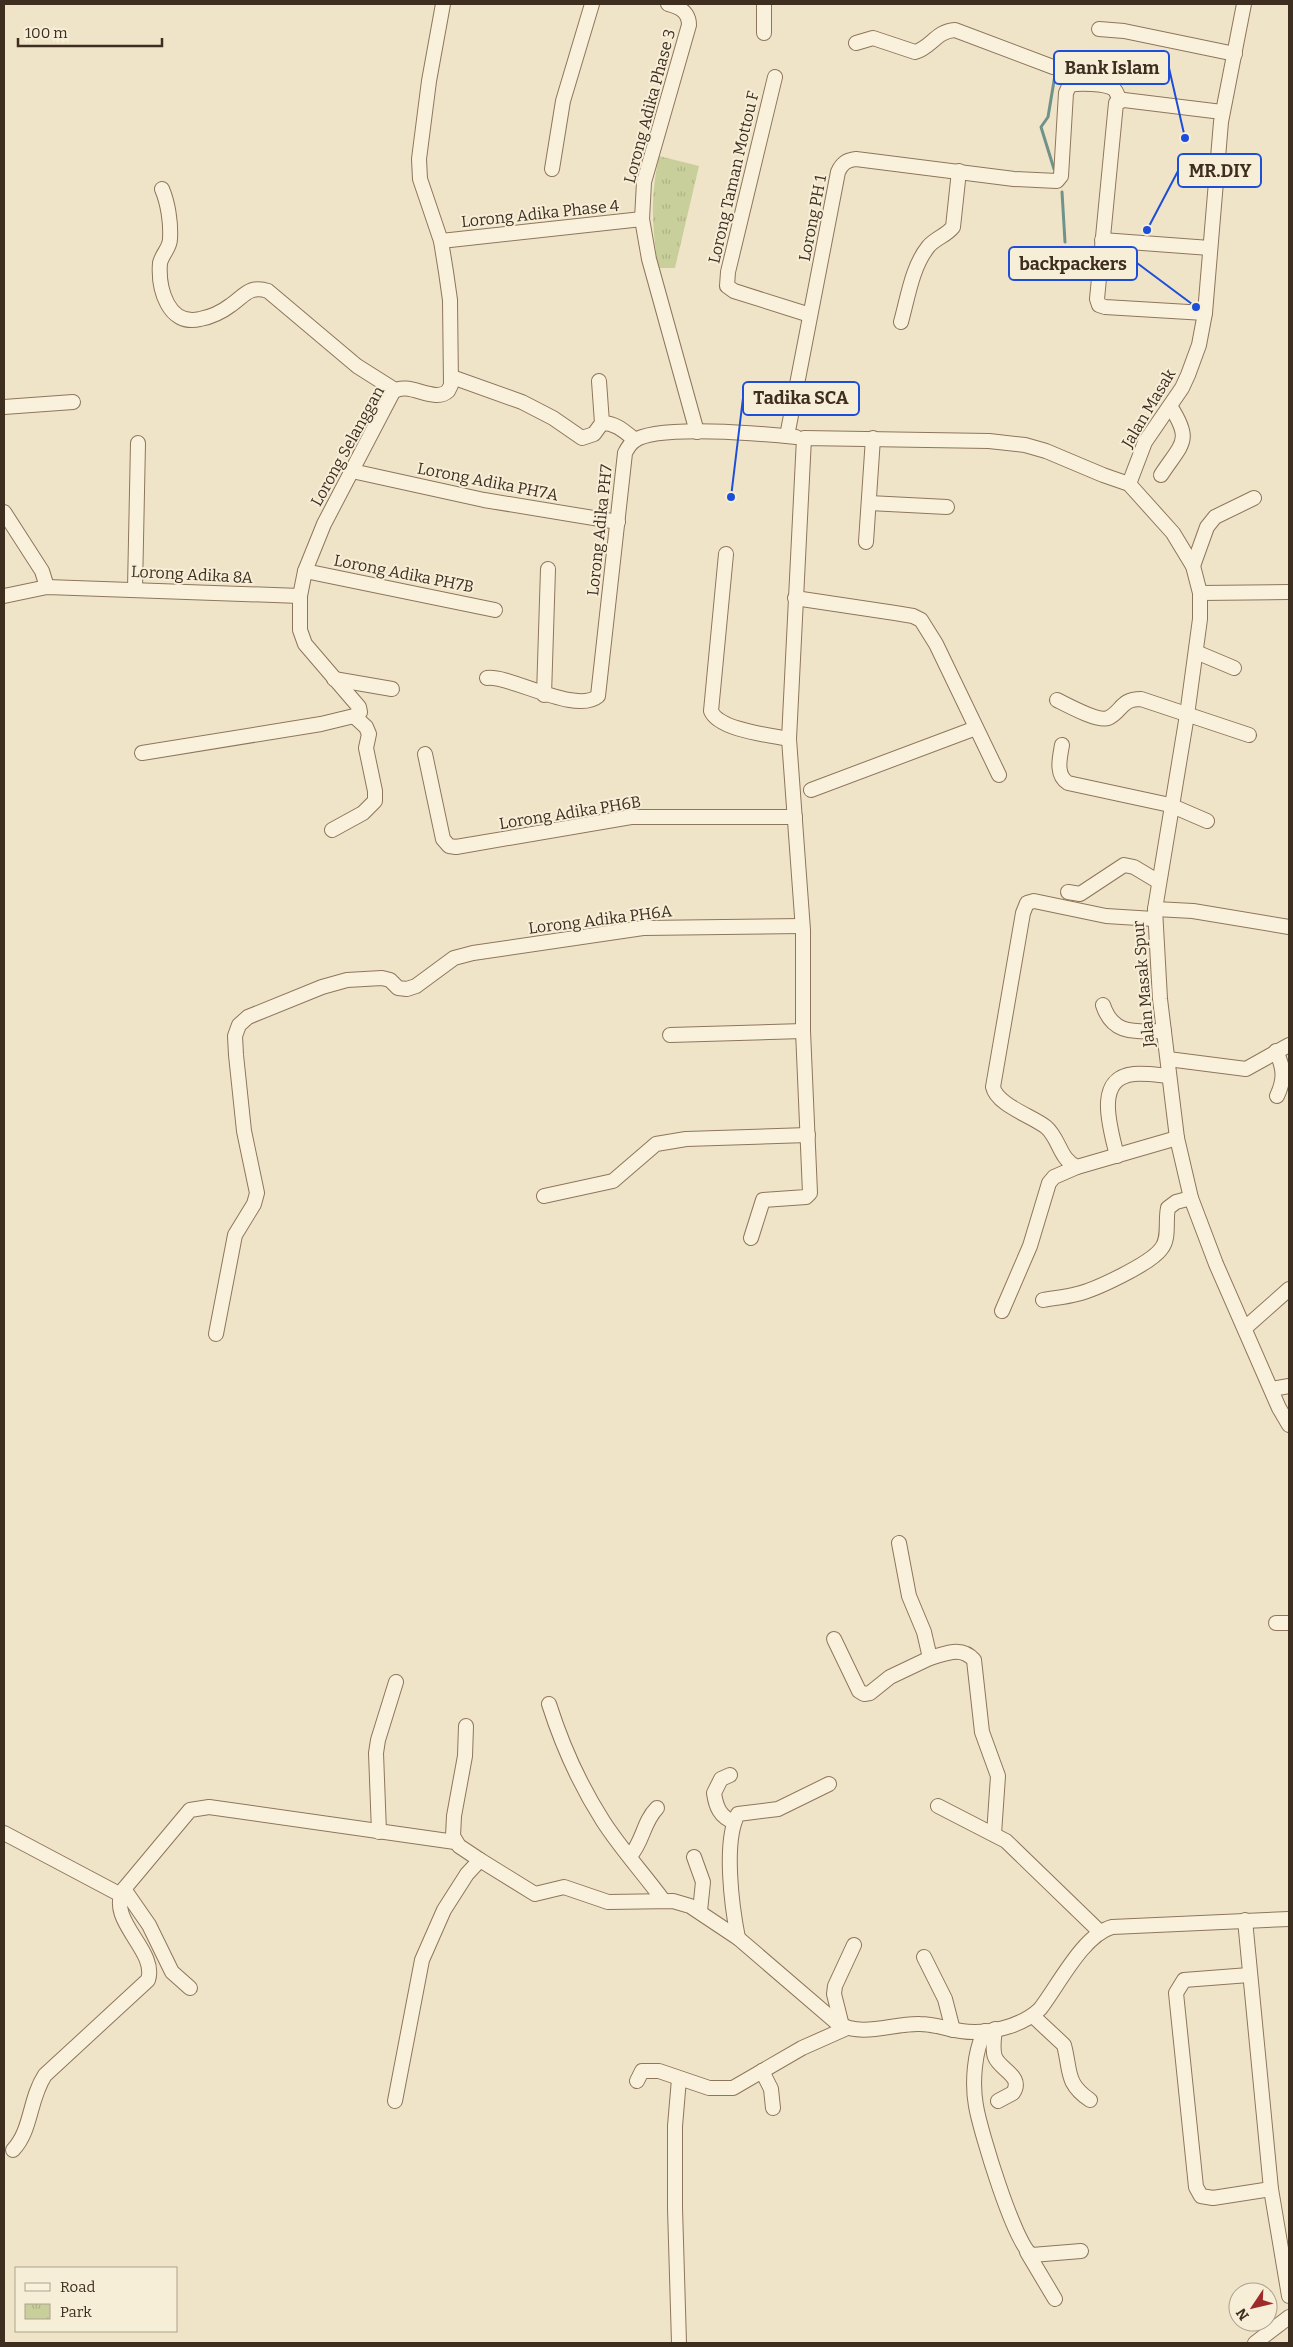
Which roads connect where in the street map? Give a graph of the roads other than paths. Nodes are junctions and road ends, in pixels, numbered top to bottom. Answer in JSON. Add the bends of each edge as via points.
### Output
{"nodes":[{"id":1,"x":443,"y":4,"type":"edge"},
{"id":2,"x":592,"y":4,"type":"edge"},
{"id":3,"x":668,"y":4,"type":"edge"},
{"id":4,"x":764,"y":4,"type":"edge"},
{"id":5,"x":1244,"y":4,"type":"edge"},
{"id":6,"x":1099,"y":29,"type":"dead end"},
{"id":7,"x":764,"y":33,"type":"dead end"},
{"id":8,"x":856,"y":43,"type":"dead end"},
{"id":9,"x":1235,"y":54,"type":"junction"},
{"id":10,"x":775,"y":77,"type":"dead end"},
{"id":11,"x":1069,"y":86,"type":"junction"},
{"id":12,"x":1120,"y":100,"type":"junction"},
{"id":13,"x":1222,"y":112,"type":"junction"},
{"id":14,"x":552,"y":169,"type":"dead end"},
{"id":15,"x":959,"y":171,"type":"junction"},
{"id":16,"x":162,"y":189,"type":"dead end"},
{"id":17,"x":642,"y":219,"type":"junction"},
{"id":18,"x":1102,"y":240,"type":"junction"},
{"id":19,"x":441,"y":241,"type":"junction"},
{"id":20,"x":1210,"y":248,"type":"junction"},
{"id":21,"x":1205,"y":313,"type":"junction"},
{"id":22,"x":810,"y":315,"type":"junction"},
{"id":23,"x":901,"y":322,"type":"dead end"},
{"id":24,"x":452,"y":377,"type":"junction"},
{"id":25,"x":600,"y":381,"type":"dead end"},
{"id":26,"x":395,"y":390,"type":"junction"},
{"id":27,"x":73,"y":402,"type":"dead end"},
{"id":28,"x":1170,"y":406,"type":"junction"},
{"id":29,"x":4,"y":407,"type":"edge"},
{"id":30,"x":602,"y":423,"type":"junction"},
{"id":31,"x":697,"y":432,"type":"junction"},
{"id":32,"x":787,"y":436,"type":"junction"},
{"id":33,"x":804,"y":438,"type":"junction"},
{"id":34,"x":874,"y":438,"type":"junction"},
{"id":35,"x":635,"y":440,"type":"junction"},
{"id":36,"x":138,"y":443,"type":"dead end"},
{"id":37,"x":352,"y":471,"type":"junction"},
{"id":38,"x":1161,"y":475,"type":"dead end"},
{"id":39,"x":1129,"y":484,"type":"junction"},
{"id":40,"x":1254,"y":498,"type":"dead end"},
{"id":41,"x":869,"y":503,"type":"junction"},
{"id":42,"x":947,"y":507,"type":"dead end"},
{"id":43,"x":4,"y":512,"type":"edge"},
{"id":44,"x":618,"y":522,"type":"junction"},
{"id":45,"x":866,"y":542,"type":"dead end"},
{"id":46,"x":726,"y":554,"type":"dead end"},
{"id":47,"x":1193,"y":566,"type":"junction"},
{"id":48,"x":548,"y":569,"type":"dead end"},
{"id":49,"x":305,"y":571,"type":"junction"},
{"id":50,"x":53,"y":587,"type":"junction"},
{"id":51,"x":135,"y":588,"type":"junction"},
{"id":52,"x":1289,"y":592,"type":"edge"},
{"id":53,"x":1200,"y":593,"type":"junction"},
{"id":54,"x":4,"y":596,"type":"edge"},
{"id":55,"x":300,"y":596,"type":"junction"},
{"id":56,"x":795,"y":598,"type":"junction"},
{"id":57,"x":495,"y":610,"type":"dead end"},
{"id":58,"x":1196,"y":652,"type":"junction"},
{"id":59,"x":1234,"y":668,"type":"dead end"},
{"id":60,"x":334,"y":678,"type":"junction"},
{"id":61,"x":486,"y":678,"type":"dead end"},
{"id":62,"x":392,"y":689,"type":"dead end"},
{"id":63,"x":544,"y":694,"type":"junction"},
{"id":64,"x":1057,"y":700,"type":"dead end"},
{"id":65,"x":1187,"y":714,"type":"junction"},
{"id":66,"x":354,"y":716,"type":"junction"},
{"id":67,"x":976,"y":728,"type":"junction"},
{"id":68,"x":1249,"y":735,"type":"dead end"},
{"id":69,"x":789,"y":739,"type":"junction"},
{"id":70,"x":1062,"y":744,"type":"dead end"},
{"id":71,"x":142,"y":753,"type":"dead end"},
{"id":72,"x":425,"y":754,"type":"dead end"},
{"id":73,"x":999,"y":775,"type":"dead end"},
{"id":74,"x":810,"y":790,"type":"dead end"},
{"id":75,"x":1170,"y":805,"type":"junction"},
{"id":76,"x":794,"y":817,"type":"junction"},
{"id":77,"x":1207,"y":821,"type":"dead end"},
{"id":78,"x":332,"y":830,"type":"dead end"},
{"id":79,"x":1159,"y":882,"type":"junction"},
{"id":80,"x":1068,"y":892,"type":"dead end"},
{"id":81,"x":1154,"y":914,"type":"junction"},
{"id":82,"x":1285,"y":925,"type":"edge"},
{"id":83,"x":802,"y":926,"type":"junction"},
{"id":84,"x":1103,"y":1005,"type":"dead end"},
{"id":85,"x":803,"y":1031,"type":"junction"},
{"id":86,"x":1164,"y":1031,"type":"junction"},
{"id":87,"x":670,"y":1035,"type":"dead end"},
{"id":88,"x":1289,"y":1045,"type":"edge"},
{"id":89,"x":1276,"y":1051,"type":"junction"},
{"id":90,"x":1168,"y":1059,"type":"junction"},
{"id":91,"x":1170,"y":1076,"type":"junction"},
{"id":92,"x":1277,"y":1096,"type":"dead end"},
{"id":93,"x":808,"y":1135,"type":"junction"},
{"id":94,"x":1177,"y":1138,"type":"junction"},
{"id":95,"x":1117,"y":1156,"type":"junction"},
{"id":96,"x":1077,"y":1167,"type":"junction"},
{"id":97,"x":544,"y":1196,"type":"dead end"},
{"id":98,"x":1190,"y":1198,"type":"junction"},
{"id":99,"x":751,"y":1238,"type":"dead end"},
{"id":100,"x":1289,"y":1289,"type":"edge"},
{"id":101,"x":1043,"y":1300,"type":"dead end"},
{"id":102,"x":1002,"y":1311,"type":"dead end"},
{"id":103,"x":1245,"y":1328,"type":"junction"},
{"id":104,"x":216,"y":1334,"type":"dead end"},
{"id":105,"x":1289,"y":1386,"type":"edge"},
{"id":106,"x":1272,"y":1389,"type":"junction"},
{"id":107,"x":1289,"y":1425,"type":"edge"},
{"id":108,"x":899,"y":1543,"type":"dead end"},
{"id":109,"x":834,"y":1638,"type":"dead end"},
{"id":110,"x":930,"y":1658,"type":"junction"},
{"id":111,"x":396,"y":1682,"type":"dead end"},
{"id":112,"x":549,"y":1704,"type":"dead end"},
{"id":113,"x":466,"y":1726,"type":"dead end"},
{"id":114,"x":730,"y":1775,"type":"dead end"},
{"id":115,"x":829,"y":1784,"type":"dead end"},
{"id":116,"x":938,"y":1806,"type":"dead end"},
{"id":117,"x":657,"y":1808,"type":"dead end"},
{"id":118,"x":734,"y":1822,"type":"junction"},
{"id":119,"x":380,"y":1832,"type":"junction"},
{"id":120,"x":4,"y":1833,"type":"edge"},
{"id":121,"x":994,"y":1834,"type":"junction"},
{"id":122,"x":455,"y":1842,"type":"junction"},
{"id":123,"x":630,"y":1856,"type":"junction"},
{"id":124,"x":694,"y":1857,"type":"dead end"},
{"id":125,"x":480,"y":1860,"type":"junction"},
{"id":126,"x":123,"y":1892,"type":"junction"},
{"id":127,"x":663,"y":1900,"type":"junction"},
{"id":128,"x":700,"y":1910,"type":"junction"},
{"id":129,"x":1245,"y":1920,"type":"junction"},
{"id":130,"x":1289,"y":1920,"type":"edge"},
{"id":131,"x":1099,"y":1931,"type":"junction"},
{"id":132,"x":738,"y":1938,"type":"junction"},
{"id":133,"x":854,"y":1945,"type":"dead end"},
{"id":134,"x":924,"y":1957,"type":"dead end"},
{"id":135,"x":1249,"y":1975,"type":"junction"},
{"id":136,"x":190,"y":1988,"type":"dead end"},
{"id":137,"x":1033,"y":2016,"type":"junction"},
{"id":138,"x":845,"y":2027,"type":"junction"},
{"id":139,"x":953,"y":2030,"type":"junction"},
{"id":140,"x":990,"y":2030,"type":"junction"},
{"id":141,"x":762,"y":2071,"type":"junction"},
{"id":142,"x":679,"y":2079,"type":"junction"},
{"id":143,"x":637,"y":2081,"type":"dead end"},
{"id":144,"x":1090,"y":2100,"type":"dead end"},
{"id":145,"x":395,"y":2101,"type":"dead end"},
{"id":146,"x":998,"y":2102,"type":"dead end"},
{"id":147,"x":773,"y":2108,"type":"dead end"},
{"id":148,"x":13,"y":2150,"type":"dead end"},
{"id":149,"x":1271,"y":2188,"type":"junction"},
{"id":150,"x":1081,"y":2251,"type":"dead end"},
{"id":151,"x":1027,"y":2252,"type":"junction"},
{"id":152,"x":1289,"y":2296,"type":"edge"},
{"id":153,"x":1055,"y":2299,"type":"dead end"},
{"id":154,"x":1289,"y":2318,"type":"edge"},
{"id":155,"x":679,"y":2343,"type":"edge"},
{"id":156,"x":1255,"y":2343,"type":"edge"}],
"edges":[{"from":1,"to":19,"type":"street","via":[[419,158],[420,179]]},
{"from":2,"to":14,"type":"street","via":[[563,101]]},
{"from":3,"to":17,"type":"street","name":"Lorong Adika Phase 3","via":[[685,11],[689,25],[644,182]]},
{"from":4,"to":7,"type":"street"},
{"from":5,"to":9,"type":"street","name":"Jalan Masak"},
{"from":6,"to":9,"type":"street","via":[[1124,31]]},
{"from":8,"to":11,"type":"street","via":[[873,38],[915,52],[943,32],[955,30],[1053,67],[1069,69]]},
{"from":9,"to":13,"type":"street","name":"Jalan Masak"},
{"from":10,"to":22,"type":"street","name":"Lorong Taman Mottou F","via":[[727,286]]},
{"from":11,"to":12,"type":"street","via":[[1108,87],[1114,89]]},
{"from":11,"to":15,"type":"street","name":"Lorong PH 1","via":[[1059,180],[1053,182]]},
{"from":12,"to":13,"type":"street"},
{"from":12,"to":18,"type":"street","via":[[1114,108]]},
{"from":13,"to":20,"type":"street","name":"Jalan Masak"},
{"from":15,"to":22,"type":"street","name":"Lorong PH 1","via":[[856,160],[848,160],[842,165]]},
{"from":15,"to":23,"type":"street","via":[[953,227],[924,252]]},
{"from":16,"to":26,"type":"street","via":[[170,240],[160,262],[163,297],[169,309],[180,317],[198,320],[231,305],[248,291],[268,291],[357,366]]},
{"from":17,"to":19,"type":"street","name":"Lorong Adika Phase 4"},
{"from":17,"to":31,"type":"street","name":"Lorong Adika Phase 3","via":[[649,259]]},
{"from":18,"to":20,"type":"street"},
{"from":18,"to":21,"type":"street","via":[[1097,299],[1100,305]]},
{"from":19,"to":24,"type":"street","via":[[450,300]]},
{"from":20,"to":21,"type":"street","name":"Jalan Masak"},
{"from":21,"to":28,"type":"street","name":"Jalan Masak","via":[[1195,359]]},
{"from":22,"to":32,"type":"street","name":"Lorong PH 1"},
{"from":24,"to":26,"type":"street","name":"Lorong Selanggan","via":[[448,391],[440,395]]},
{"from":24,"to":30,"type":"street","via":[[522,402],[582,438],[594,434]]},
{"from":25,"to":30,"type":"street"},
{"from":26,"to":37,"type":"street","name":"Lorong Selanggan"},
{"from":27,"to":29,"type":"street"},
{"from":28,"to":38,"type":"street","via":[[1182,426],[1184,437]]},
{"from":28,"to":39,"type":"street","name":"Jalan Masak","via":[[1145,442]]},
{"from":30,"to":35,"type":"street","via":[[622,429]]},
{"from":31,"to":32,"type":"street"},
{"from":31,"to":35,"type":"street","via":[[650,434]]},
{"from":32,"to":33,"type":"street"},
{"from":33,"to":34,"type":"street"},
{"from":33,"to":56,"type":"street"},
{"from":34,"to":39,"type":"street","via":[[1025,445]]},
{"from":34,"to":41,"type":"street"},
{"from":35,"to":44,"type":"street","name":"Lorong Adika PH7","via":[[625,453]]},
{"from":36,"to":51,"type":"street"},
{"from":37,"to":44,"type":"street","name":"Lorong Adika PH7A","via":[[484,500]]},
{"from":37,"to":49,"type":"street","name":"Lorong Selanggan","via":[[324,524]]},
{"from":39,"to":47,"type":"street","name":"Jalan Masak Spur","via":[[1173,533]]},
{"from":40,"to":47,"type":"street","via":[[1215,517],[1207,528]]},
{"from":41,"to":42,"type":"street"},
{"from":41,"to":45,"type":"street"},
{"from":43,"to":50,"type":"street"},
{"from":44,"to":63,"type":"street","name":"Lorong Adika PH7","via":[[600,691],[596,698],[588,700]]},
{"from":46,"to":69,"type":"street","via":[[711,711],[714,718],[725,725]]},
{"from":47,"to":53,"type":"street","name":"Jalan Masak Spur"},
{"from":48,"to":63,"type":"street"},
{"from":49,"to":55,"type":"street","name":"Lorong Selanggan"},
{"from":49,"to":57,"type":"street","name":"Lorong Adika PH7B"},
{"from":50,"to":51,"type":"street","name":"Lorong Adika 8A"},
{"from":50,"to":54,"type":"street","name":"Lorong Adika 8A"},
{"from":51,"to":55,"type":"street","name":"Lorong Adika 8A"},
{"from":52,"to":53,"type":"street"},
{"from":53,"to":58,"type":"street","name":"Jalan Masak Spur"},
{"from":55,"to":60,"type":"street","name":"Lorong Selanggan","via":[[302,638]]},
{"from":56,"to":67,"type":"street","via":[[913,616],[921,620]]},
{"from":56,"to":69,"type":"street"},
{"from":58,"to":59,"type":"street"},
{"from":58,"to":65,"type":"street","name":"Jalan Masak Spur"},
{"from":60,"to":62,"type":"street"},
{"from":60,"to":66,"type":"street","name":"Lorong Selanggan","via":[[359,707],[360,712]]},
{"from":61,"to":63,"type":"street","via":[[498,678]]},
{"from":64,"to":65,"type":"street","via":[[1099,719],[1108,718],[1122,704],[1133,699]]},
{"from":65,"to":68,"type":"street"},
{"from":65,"to":75,"type":"street","name":"Jalan Masak Spur"},
{"from":66,"to":71,"type":"street"},
{"from":66,"to":78,"type":"street","via":[[369,734],[366,748],[375,801],[363,813]]},
{"from":67,"to":73,"type":"street"},
{"from":67,"to":74,"type":"street"},
{"from":69,"to":76,"type":"street"},
{"from":70,"to":75,"type":"street","via":[[1059,762],[1064,780]]},
{"from":72,"to":76,"type":"street","name":"Lorong Adika PH6B","via":[[443,839],[456,848],[631,817]]},
{"from":75,"to":77,"type":"street"},
{"from":75,"to":79,"type":"street","name":"Jalan Masak Spur"},
{"from":76,"to":83,"type":"street"},
{"from":79,"to":80,"type":"street","via":[[1134,867],[1124,865],[1080,894]]},
{"from":79,"to":81,"type":"street","name":"Jalan Masak Spur"},
{"from":81,"to":82,"type":"street","via":[[1193,911]]},
{"from":81,"to":86,"type":"street","name":"Jalan Masak Spur"},
{"from":81,"to":96,"type":"street","via":[[1106,916],[1034,901],[1025,906],[993,1088],[998,1097],[1046,1127],[1053,1134],[1064,1158]]},
{"from":83,"to":85,"type":"street"},
{"from":83,"to":104,"type":"street","name":"Lorong Adika PH6A","via":[[643,928],[462,955],[407,989],[398,988],[390,980],[382,978],[347,980],[248,1017],[239,1025],[235,1036],[239,1098],[257,1193],[235,1235]]},
{"from":84,"to":86,"type":"street","via":[[1114,1025],[1121,1029]]},
{"from":85,"to":87,"type":"street"},
{"from":85,"to":93,"type":"street"},
{"from":86,"to":90,"type":"street","name":"Jalan Masak Spur"},
{"from":88,"to":89,"type":"street"},
{"from":89,"to":90,"type":"street","via":[[1252,1067],[1239,1070]]},
{"from":89,"to":92,"type":"street","via":[[1284,1078]]},
{"from":90,"to":91,"type":"street","name":"Jalan Masak Spur"},
{"from":91,"to":94,"type":"street","name":"Jalan Masak Spur"},
{"from":91,"to":95,"type":"street","via":[[1134,1074],[1112,1083],[1108,1115]]},
{"from":93,"to":97,"type":"street","via":[[686,1139],[656,1144],[613,1181]]},
{"from":93,"to":99,"type":"street","via":[[810,1193],[806,1197],[763,1200]]},
{"from":94,"to":95,"type":"street"},
{"from":94,"to":98,"type":"street","name":"Jalan Masak Spur"},
{"from":95,"to":96,"type":"street"},
{"from":96,"to":102,"type":"street","via":[[1054,1177],[1049,1183],[1030,1246]]},
{"from":98,"to":101,"type":"street","via":[[1168,1208],[1165,1240],[1162,1249],[1153,1257],[1078,1294]]},
{"from":98,"to":103,"type":"street","name":"Jalan Masak Spur"},
{"from":100,"to":103,"type":"street"},
{"from":103,"to":106,"type":"street","name":"Jalan Masak Spur"},
{"from":105,"to":106,"type":"street"},
{"from":106,"to":107,"type":"street","name":"Jalan Masak Spur"},
{"from":108,"to":110,"type":"street","via":[[909,1596],[924,1632]]},
{"from":109,"to":110,"type":"street","via":[[859,1691],[864,1694]]},
{"from":110,"to":121,"type":"street","via":[[957,1650],[974,1660],[979,1721],[998,1776]]},
{"from":111,"to":119,"type":"street","via":[[377,1746]]},
{"from":112,"to":123,"type":"street","via":[[581,1782],[603,1821]]},
{"from":113,"to":122,"type":"street","via":[[463,1771],[453,1825]]},
{"from":114,"to":118,"type":"street","via":[[721,1779],[714,1793],[719,1812]]},
{"from":115,"to":118,"type":"street","via":[[778,1809],[742,1812]]},
{"from":116,"to":121,"type":"street"},
{"from":117,"to":123,"type":"street","via":[[648,1818],[639,1844]]},
{"from":118,"to":132,"type":"street","via":[[730,1883]]},
{"from":119,"to":122,"type":"street"},
{"from":119,"to":126,"type":"street","via":[[209,1807],[195,1808],[186,1813]]},
{"from":120,"to":126,"type":"street"},
{"from":121,"to":131,"type":"street","via":[[1033,1865]]},
{"from":122,"to":125,"type":"street"},
{"from":123,"to":127,"type":"street"},
{"from":124,"to":128,"type":"street","via":[[703,1882]]},
{"from":125,"to":127,"type":"street","via":[[535,1894],[564,1887],[608,1902]]},
{"from":125,"to":145,"type":"street","via":[[444,1910],[422,1960]]},
{"from":126,"to":136,"type":"street","via":[[149,1925],[172,1972]]},
{"from":126,"to":148,"type":"street","via":[[119,1900],[121,1911],[149,1967],[148,1980],[45,2076],[34,2094],[25,2133]]},
{"from":127,"to":128,"type":"street"},
{"from":128,"to":132,"type":"street"},
{"from":129,"to":130,"type":"street"},
{"from":129,"to":131,"type":"street","via":[[1120,1926]]},
{"from":129,"to":135,"type":"street"},
{"from":131,"to":137,"type":"street"},
{"from":132,"to":138,"type":"street","via":[[788,1983]]},
{"from":133,"to":138,"type":"street","via":[[834,1986]]},
{"from":134,"to":139,"type":"street","via":[[945,1999]]},
{"from":135,"to":149,"type":"street"},
{"from":135,"to":149,"type":"street","via":[[1184,1980],[1176,1993],[1196,2187],[1201,2196],[1213,2198]]},
{"from":137,"to":140,"type":"street","via":[[1017,2024]]},
{"from":137,"to":144,"type":"street","via":[[1064,2045],[1067,2072],[1082,2095]]},
{"from":138,"to":139,"type":"street","via":[[869,2030],[920,2024]]},
{"from":138,"to":141,"type":"street"},
{"from":139,"to":140,"type":"street"},
{"from":140,"to":146,"type":"street","via":[[995,2057],[1012,2073],[1015,2086],[1013,2093]]},
{"from":140,"to":151,"type":"street","via":[[978,2047],[976,2106],[1006,2206]]},
{"from":141,"to":142,"type":"street","via":[[725,2090]]},
{"from":141,"to":147,"type":"street","via":[[771,2089]]},
{"from":142,"to":143,"type":"street","via":[[648,2070],[640,2072]]},
{"from":142,"to":155,"type":"street","via":[[675,2126],[675,2208]]},
{"from":149,"to":152,"type":"street"},
{"from":150,"to":151,"type":"street","via":[[1036,2255]]},
{"from":151,"to":153,"type":"street"},
{"from":154,"to":156,"type":"street"}]}
